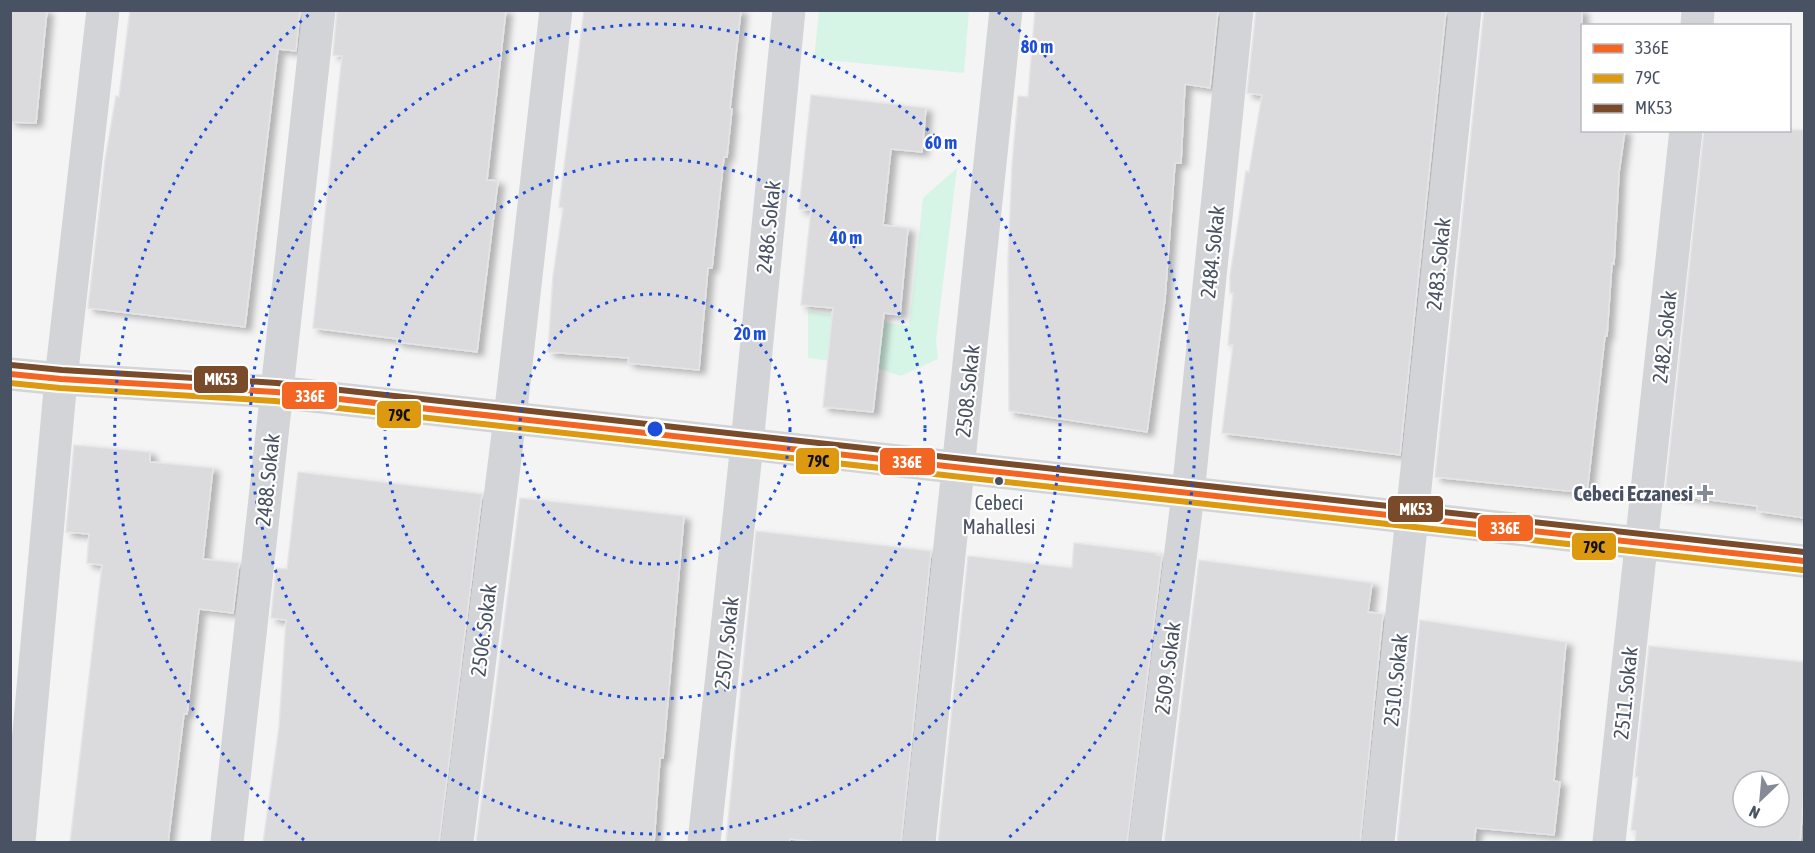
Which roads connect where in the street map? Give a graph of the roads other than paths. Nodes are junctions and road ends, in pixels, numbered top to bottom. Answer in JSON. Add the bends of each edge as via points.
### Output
{"nodes":[{"id":1,"x":103,"y":10,"type":"edge"},
{"id":2,"x":319,"y":10,"type":"edge"},
{"id":3,"x":556,"y":10,"type":"edge"},
{"id":4,"x":789,"y":10,"type":"edge"},
{"id":5,"x":1006,"y":10,"type":"edge"},
{"id":6,"x":1237,"y":10,"type":"edge"},
{"id":7,"x":1465,"y":10,"type":"edge"},
{"id":8,"x":1686,"y":132,"type":"edge"},
{"id":9,"x":10,"y":374,"type":"edge"},
{"id":10,"x":62,"y":379,"type":"junction"},
{"id":11,"x":276,"y":392,"type":"junction"},
{"id":12,"x":510,"y":418,"type":"junction"},
{"id":13,"x":747,"y":444,"type":"junction"},
{"id":14,"x":959,"y":468,"type":"junction"},
{"id":15,"x":1188,"y":494,"type":"junction"},
{"id":16,"x":1411,"y":518,"type":"junction"},
{"id":17,"x":1642,"y":544,"type":"junction"},
{"id":18,"x":1804,"y":561,"type":"edge"},
{"id":19,"x":19,"y":843,"type":"edge"},
{"id":20,"x":227,"y":843,"type":"edge"},
{"id":21,"x":457,"y":843,"type":"edge"},
{"id":22,"x":704,"y":843,"type":"edge"},
{"id":23,"x":919,"y":843,"type":"edge"},
{"id":24,"x":1145,"y":843,"type":"edge"},
{"id":25,"x":1378,"y":843,"type":"edge"},
{"id":26,"x":1609,"y":843,"type":"edge"}],
"edges":[{"from":1,"to":10,"type":"street"},
{"from":2,"to":11,"type":"street","name":"2488. Sokak"},
{"from":3,"to":12,"type":"street","name":"2506. Sokak"},
{"from":4,"to":13,"type":"street","name":"2486. Sokak"},
{"from":5,"to":14,"type":"street","name":"2508. Sokak"},
{"from":6,"to":15,"type":"street","name":"2484. Sokak"},
{"from":7,"to":16,"type":"street","name":"2483. Sokak"},
{"from":8,"to":17,"type":"street","name":"2482. Sokak"},
{"from":9,"to":10,"type":"main road"},
{"from":10,"to":11,"type":"main road"},
{"from":10,"to":19,"type":"street"},
{"from":11,"to":12,"type":"main road"},
{"from":11,"to":20,"type":"street","name":"2488. Sokak"},
{"from":12,"to":13,"type":"main road"},
{"from":12,"to":21,"type":"street","name":"2506. Sokak"},
{"from":13,"to":14,"type":"main road"},
{"from":13,"to":22,"type":"street","name":"2507. Sokak"},
{"from":14,"to":15,"type":"main road"},
{"from":14,"to":23,"type":"street","name":"2508. Sokak"},
{"from":15,"to":16,"type":"main road"},
{"from":15,"to":24,"type":"street","name":"2509. Sokak"},
{"from":16,"to":17,"type":"main road"},
{"from":16,"to":25,"type":"street","name":"2510. Sokak"},
{"from":17,"to":18,"type":"main road"},
{"from":17,"to":26,"type":"street","name":"2511. Sokak"}]}
